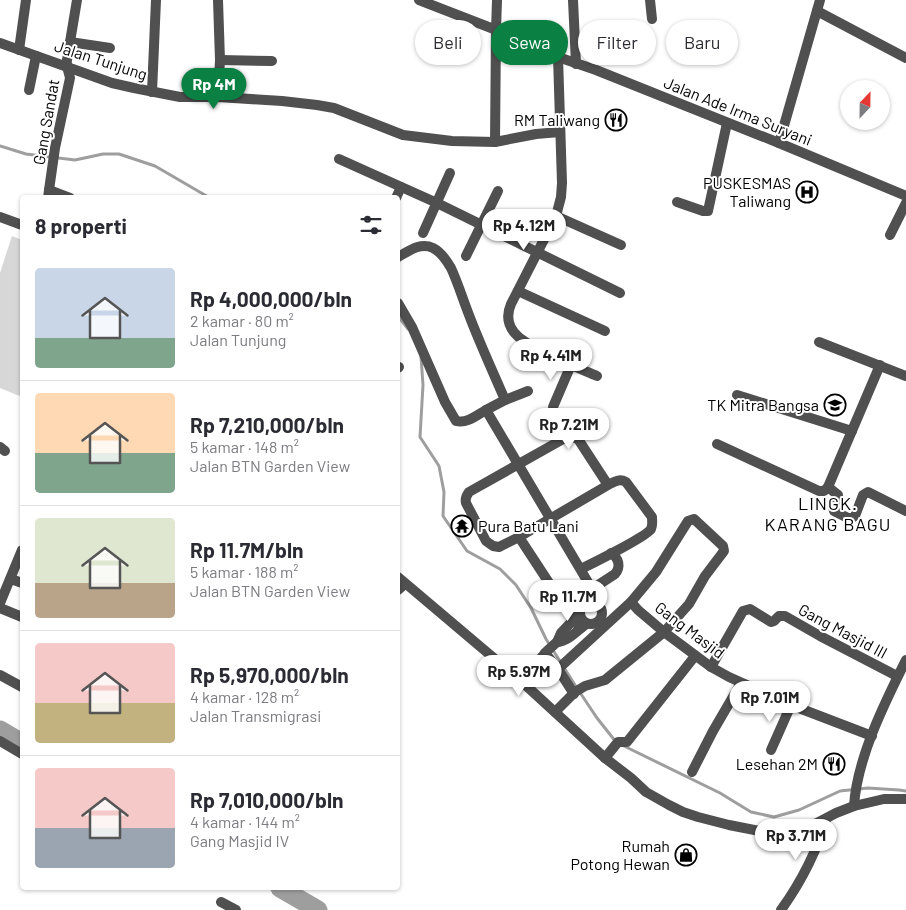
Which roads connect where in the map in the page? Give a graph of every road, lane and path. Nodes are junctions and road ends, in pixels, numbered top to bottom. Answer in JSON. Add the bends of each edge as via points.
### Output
{"nodes":[{"id":1,"x":26,"y":0,"type":"edge"},
{"id":2,"x":77,"y":0,"type":"edge"},
{"id":3,"x":156,"y":0,"type":"edge"},
{"id":4,"x":218,"y":0,"type":"edge"},
{"id":5,"x":419,"y":0,"type":"edge"},
{"id":6,"x":497,"y":0,"type":"edge"},
{"id":7,"x":573,"y":0,"type":"edge"},
{"id":8,"x":650,"y":0,"type":"edge"},
{"id":9,"x":820,"y":0,"type":"edge"},
{"id":10,"x":442,"y":4,"type":"edge"},
{"id":11,"x":817,"y":11,"type":"junction"},
{"id":12,"x":652,"y":19,"type":"dead end"},
{"id":13,"x":496,"y":20,"type":"edge"},
{"id":14,"x":491,"y":28,"type":"edge"},
{"id":15,"x":0,"y":42,"type":"edge"},
{"id":16,"x":70,"y":42,"type":"junction"},
{"id":17,"x":110,"y":48,"type":"dead end"},
{"id":18,"x":20,"y":50,"type":"junction"},
{"id":19,"x":36,"y":56,"type":"junction"},
{"id":20,"x":906,"y":58,"type":"edge"},
{"id":21,"x":220,"y":60,"type":"junction"},
{"id":22,"x":272,"y":61,"type":"dead end"},
{"id":23,"x":568,"y":61,"type":"edge"},
{"id":24,"x":576,"y":64,"type":"junction"},
{"id":25,"x":495,"y":65,"type":"edge"},
{"id":26,"x":558,"y":65,"type":"edge"},
{"id":27,"x":66,"y":66,"type":"junction"},
{"id":28,"x":30,"y":90,"type":"dead end"},
{"id":29,"x":152,"y":92,"type":"junction"},
{"id":30,"x":218,"y":97,"type":"junction"},
{"id":31,"x":727,"y":123,"type":"junction"},
{"id":32,"x":560,"y":132,"type":"junction"},
{"id":33,"x":494,"y":142,"type":"junction"},
{"id":34,"x":779,"y":143,"type":"junction"},
{"id":35,"x":339,"y":159,"type":"dead end"},
{"id":36,"x":450,"y":173,"type":"dead end"},
{"id":37,"x":401,"y":187,"type":"junction"},
{"id":38,"x":498,"y":191,"type":"dead end"},
{"id":39,"x":49,"y":194,"type":"edge"},
{"id":40,"x":397,"y":195,"type":"edge"},
{"id":41,"x":906,"y":196,"type":"edge"},
{"id":42,"x":677,"y":202,"type":"dead end"},
{"id":43,"x":437,"y":203,"type":"junction"},
{"id":44,"x":906,"y":203,"type":"edge"},
{"id":45,"x":556,"y":216,"type":"junction"},
{"id":46,"x":0,"y":217,"type":"edge"},
{"id":47,"x":20,"y":224,"type":"edge"},
{"id":48,"x":481,"y":226,"type":"junction"},
{"id":49,"x":423,"y":233,"type":"dead end"},
{"id":50,"x":890,"y":235,"type":"dead end"},
{"id":51,"x":621,"y":245,"type":"dead end"},
{"id":52,"x":538,"y":252,"type":"junction"},
{"id":53,"x":400,"y":256,"type":"edge"},
{"id":54,"x":466,"y":256,"type":"dead end"},
{"id":55,"x":518,"y":292,"type":"junction"},
{"id":56,"x":620,"y":293,"type":"dead end"},
{"id":57,"x":400,"y":307,"type":"edge"},
{"id":58,"x":605,"y":331,"type":"dead end"},
{"id":59,"x":819,"y":342,"type":"dead end"},
{"id":60,"x":571,"y":365,"type":"junction"},
{"id":61,"x":880,"y":365,"type":"junction"},
{"id":62,"x":597,"y":376,"type":"dead end"},
{"id":63,"x":906,"y":376,"type":"edge"},
{"id":64,"x":528,"y":391,"type":"dead end"},
{"id":65,"x":737,"y":395,"type":"dead end"},
{"id":66,"x":505,"y":400,"type":"junction"},
{"id":67,"x":554,"y":406,"type":"dead end"},
{"id":68,"x":486,"y":410,"type":"junction"},
{"id":69,"x":852,"y":431,"type":"junction"},
{"id":70,"x":717,"y":444,"type":"dead end"},
{"id":71,"x":518,"y":465,"type":"junction"},
{"id":72,"x":608,"y":485,"type":"junction"},
{"id":73,"x":828,"y":487,"type":"junction"},
{"id":74,"x":906,"y":511,"type":"edge"},
{"id":75,"x":550,"y":519,"type":"junction"},
{"id":76,"x":519,"y":537,"type":"junction"},
{"id":77,"x":611,"y":554,"type":"junction"},
{"id":78,"x":20,"y":555,"type":"edge"},
{"id":79,"x":581,"y":570,"type":"junction"},
{"id":80,"x":11,"y":579,"type":"junction"},
{"id":81,"x":20,"y":582,"type":"edge"},
{"id":82,"x":400,"y":583,"type":"edge"},
{"id":83,"x":592,"y":589,"type":"junction"},
{"id":84,"x":594,"y":602,"type":"junction"},
{"id":85,"x":631,"y":602,"type":"junction"},
{"id":86,"x":0,"y":603,"type":"edge"},
{"id":87,"x":0,"y":608,"type":"edge"},
{"id":88,"x":20,"y":616,"type":"edge"},
{"id":89,"x":580,"y":621,"type":"junction"},
{"id":90,"x":664,"y":632,"type":"junction"},
{"id":91,"x":546,"y":652,"type":"junction"},
{"id":92,"x":696,"y":656,"type":"junction"},
{"id":93,"x":906,"y":660,"type":"edge"},
{"id":94,"x":563,"y":665,"type":"junction"},
{"id":95,"x":711,"y":667,"type":"junction"},
{"id":96,"x":0,"y":675,"type":"edge"},
{"id":97,"x":897,"y":676,"type":"junction"},
{"id":98,"x":521,"y":681,"type":"junction"},
{"id":99,"x":741,"y":683,"type":"junction"},
{"id":100,"x":20,"y":685,"type":"edge"},
{"id":101,"x":574,"y":693,"type":"junction"},
{"id":102,"x":791,"y":705,"type":"junction"},
{"id":103,"x":555,"y":712,"type":"junction"},
{"id":104,"x":872,"y":736,"type":"junction"},
{"id":105,"x":1,"y":744,"type":"edge"},
{"id":106,"x":771,"y":750,"type":"dead end"},
{"id":107,"x":20,"y":753,"type":"edge"},
{"id":108,"x":605,"y":758,"type":"junction"},
{"id":109,"x":692,"y":772,"type":"dead end"},
{"id":110,"x":906,"y":799,"type":"edge"},
{"id":111,"x":854,"y":803,"type":"junction"},
{"id":112,"x":826,"y":819,"type":"junction"},
{"id":113,"x":221,"y":902,"type":"dead end"},
{"id":114,"x":234,"y":909,"type":"edge"},
{"id":115,"x":782,"y":910,"type":"edge"}],
"edges":[{"from":1,"to":18,"type":"street"},
{"from":2,"to":16,"type":"street","name":"Gang Sandat"},
{"from":3,"to":29,"type":"street"},
{"from":4,"to":21,"type":"street"},
{"from":5,"to":10,"type":"street","name":"Jalan Ade Irma Suryani"},
{"from":6,"to":13,"type":"street"},
{"from":7,"to":24,"type":"street"},
{"from":8,"to":12,"type":"street"},
{"from":9,"to":11,"type":"street"},
{"from":10,"to":14,"type":"street","name":"Jalan Ade Irma Suryani"},
{"from":11,"to":20,"type":"street"},
{"from":11,"to":34,"type":"street"},
{"from":15,"to":18,"type":"street","name":"Jalan Tunjung"},
{"from":16,"to":17,"type":"street"},
{"from":16,"to":27,"type":"street","name":"Gang Sandat"},
{"from":18,"to":19,"type":"street","name":"Jalan Tunjung"},
{"from":19,"to":27,"type":"street","name":"Jalan Tunjung"},
{"from":19,"to":28,"type":"street"},
{"from":21,"to":22,"type":"street"},
{"from":21,"to":30,"type":"street"},
{"from":23,"to":24,"type":"street","name":"Jalan Ade Irma Suryani"},
{"from":24,"to":31,"type":"street","name":"Jalan Ade Irma Suryani"},
{"from":25,"to":33,"type":"street"},
{"from":26,"to":32,"type":"street"},
{"from":27,"to":29,"type":"street","name":"Jalan Tunjung","via":[[112,83]]},
{"from":27,"to":39,"type":"street","name":"Gang Sandat","via":[[70,78]]},
{"from":29,"to":30,"type":"street","name":"Jalan Tunjung","via":[[180,97]]},
{"from":30,"to":33,"type":"street","name":"Jalan Tunjung","via":[[317,105],[334,108],[403,135]]},
{"from":31,"to":34,"type":"street","name":"Jalan Ade Irma Suryani"},
{"from":31,"to":42,"type":"street","via":[[708,211]]},
{"from":32,"to":33,"type":"street","name":"Jalan Tunjung"},
{"from":32,"to":45,"type":"street","via":[[562,183]]},
{"from":34,"to":41,"type":"street","name":"Jalan Ade Irma Suryani"},
{"from":35,"to":37,"type":"street"},
{"from":36,"to":43,"type":"street"},
{"from":37,"to":40,"type":"street"},
{"from":37,"to":43,"type":"street"},
{"from":38,"to":48,"type":"street"},
{"from":43,"to":48,"type":"street"},
{"from":43,"to":49,"type":"street"},
{"from":44,"to":50,"type":"street"},
{"from":45,"to":51,"type":"street"},
{"from":45,"to":52,"type":"street"},
{"from":46,"to":47,"type":"street"},
{"from":48,"to":52,"type":"street"},
{"from":48,"to":54,"type":"street"},
{"from":52,"to":55,"type":"street"},
{"from":52,"to":56,"type":"street"},
{"from":53,"to":66,"type":"street","via":[[425,246],[444,257]]},
{"from":55,"to":58,"type":"street"},
{"from":55,"to":60,"type":"street","via":[[508,316],[513,331],[526,344]]},
{"from":57,"to":68,"type":"street","via":[[456,421],[466,421]]},
{"from":59,"to":61,"type":"street"},
{"from":60,"to":62,"type":"street"},
{"from":60,"to":67,"type":"street"},
{"from":61,"to":63,"type":"street"},
{"from":61,"to":69,"type":"street"},
{"from":64,"to":66,"type":"street"},
{"from":65,"to":69,"type":"street"},
{"from":66,"to":68,"type":"street"},
{"from":68,"to":71,"type":"street"},
{"from":69,"to":73,"type":"street"},
{"from":70,"to":73,"type":"street","via":[[819,491]]},
{"from":71,"to":72,"type":"street","via":[[565,438],[573,437],[578,439]]},
{"from":71,"to":75,"type":"street"},
{"from":71,"to":76,"type":"street","via":[[469,492],[465,500],[489,544],[499,547]]},
{"from":72,"to":75,"type":"street"},
{"from":72,"to":77,"type":"street","via":[[620,480],[626,482],[652,517],[647,533]]},
{"from":73,"to":74,"type":"street","via":[[838,495],[834,511],[850,519],[868,492]]},
{"from":75,"to":76,"type":"street"},
{"from":75,"to":79,"type":"street"},
{"from":76,"to":89,"type":"street"},
{"from":77,"to":79,"type":"street"},
{"from":77,"to":83,"type":"street","via":[[618,559],[618,571]]},
{"from":78,"to":80,"type":"street"},
{"from":79,"to":83,"type":"street"},
{"from":80,"to":81,"type":"street"},
{"from":80,"to":86,"type":"street"},
{"from":82,"to":98,"type":"street"},
{"from":83,"to":84,"type":"street"},
{"from":84,"to":89,"type":"street","via":[[581,608]]},
{"from":84,"to":89,"type":"street","via":[[601,609],[601,616],[596,622]]},
{"from":85,"to":90,"type":"street","name":"Gang Masjid"},
{"from":85,"to":90,"type":"street","via":[[656,572],[686,522],[694,519],[723,546],[724,551],[689,604]]},
{"from":85,"to":94,"type":"street"},
{"from":87,"to":88,"type":"street"},
{"from":89,"to":91,"type":"street","via":[[561,633]]},
{"from":90,"to":92,"type":"street","name":"Gang Masjid"},
{"from":90,"to":101,"type":"street","via":[[605,680]]},
{"from":91,"to":94,"type":"street"},
{"from":91,"to":98,"type":"street"},
{"from":92,"to":95,"type":"street","name":"Gang Masjid"},
{"from":92,"to":108,"type":"street","via":[[627,742],[617,743]]},
{"from":93,"to":97,"type":"street"},
{"from":94,"to":101,"type":"street"},
{"from":95,"to":97,"type":"street","name":"Gang Masjid III","via":[[742,611],[750,609],[771,622],[785,616]]},
{"from":95,"to":99,"type":"street","name":"Gang Masjid"},
{"from":96,"to":100,"type":"street"},
{"from":97,"to":104,"type":"street"},
{"from":98,"to":103,"type":"street"},
{"from":99,"to":102,"type":"street","name":"Gang Masjid"},
{"from":99,"to":109,"type":"street"},
{"from":101,"to":103,"type":"street"},
{"from":102,"to":104,"type":"street","name":"Gang Masjid"},
{"from":102,"to":106,"type":"street"},
{"from":103,"to":108,"type":"street"},
{"from":104,"to":111,"type":"street","via":[[857,780]]},
{"from":105,"to":107,"type":"street"},
{"from":108,"to":112,"type":"street","via":[[655,797],[683,812],[721,824],[765,832],[786,832]]},
{"from":110,"to":111,"type":"street"},
{"from":111,"to":112,"type":"street"},
{"from":112,"to":115,"type":"street","via":[[803,877]]},
{"from":113,"to":114,"type":"street"}]}
